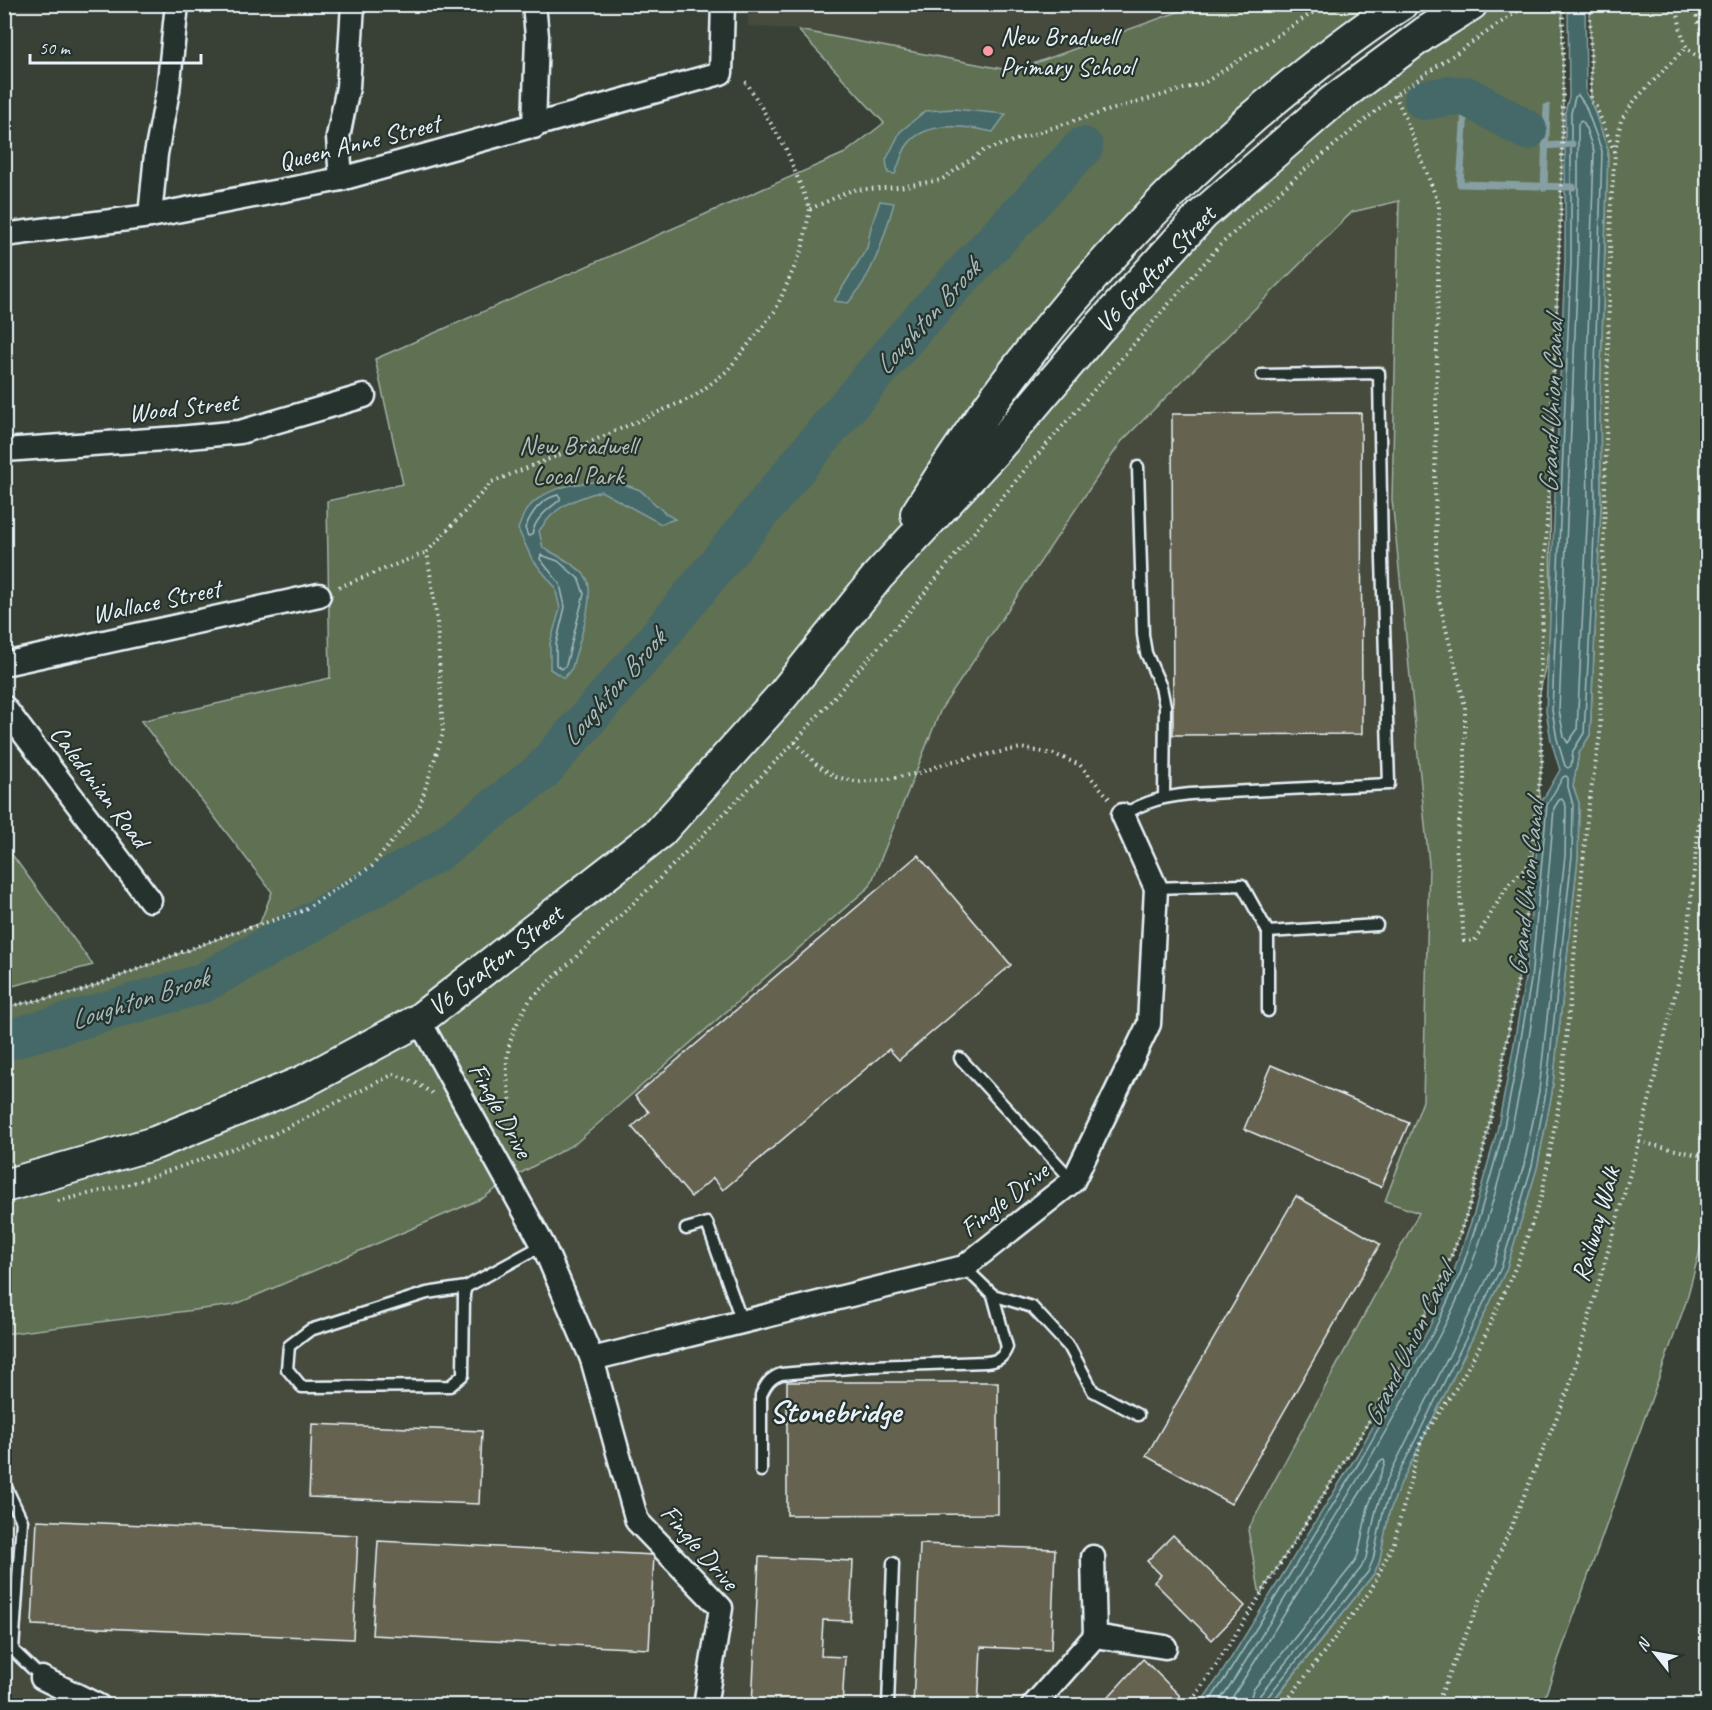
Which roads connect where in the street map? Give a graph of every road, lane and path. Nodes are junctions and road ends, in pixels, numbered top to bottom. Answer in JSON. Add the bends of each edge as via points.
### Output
{"nodes":[{"id":1,"x":177,"y":4,"type":"edge"},
{"id":2,"x":353,"y":4,"type":"edge"},
{"id":3,"x":534,"y":4,"type":"edge"},
{"id":4,"x":723,"y":4,"type":"edge"},
{"id":5,"x":1326,"y":4,"type":"edge"},
{"id":6,"x":1401,"y":4,"type":"edge"},
{"id":7,"x":1471,"y":4,"type":"edge"},
{"id":8,"x":1528,"y":4,"type":"edge"},
{"id":9,"x":1563,"y":4,"type":"edge"},
{"id":10,"x":1590,"y":4,"type":"edge"},
{"id":11,"x":1679,"y":4,"type":"edge"},
{"id":12,"x":1696,"y":4,"type":"edge"},
{"id":13,"x":1707,"y":36,"type":"edge"},
{"id":14,"x":1686,"y":47,"type":"junction"},
{"id":15,"x":1707,"y":59,"type":"edge"},
{"id":16,"x":721,"y":73,"type":"junction"},
{"id":17,"x":1395,"y":95,"type":"junction"},
{"id":18,"x":534,"y":127,"type":"junction"},
{"id":19,"x":1615,"y":153,"type":"junction"},
{"id":20,"x":341,"y":179,"type":"junction"},
{"id":21,"x":810,"y":209,"type":"junction"},
{"id":22,"x":150,"y":216,"type":"junction"},
{"id":23,"x":4,"y":235,"type":"edge"},
{"id":24,"x":1262,"y":375,"type":"dead end"},
{"id":25,"x":364,"y":396,"type":"dead end"},
{"id":26,"x":4,"y":450,"type":"edge"},
{"id":27,"x":1138,"y":467,"type":"dead end"},
{"id":28,"x":427,"y":552,"type":"junction"},
{"id":29,"x":878,"y":576,"type":"junction"},
{"id":30,"x":319,"y":595,"type":"joint"},
{"id":31,"x":4,"y":664,"type":"edge"},
{"id":32,"x":4,"y":707,"type":"edge"},
{"id":33,"x":1707,"y":731,"type":"edge"},
{"id":34,"x":795,"y":742,"type":"junction"},
{"id":35,"x":1164,"y":797,"type":"junction"},
{"id":36,"x":1123,"y":815,"type":"junction"},
{"id":37,"x":1531,"y":862,"type":"junction"},
{"id":38,"x":1156,"y":888,"type":"junction"},
{"id":39,"x":150,"y":900,"type":"dead end"},
{"id":40,"x":1377,"y":925,"type":"dead end"},
{"id":41,"x":1268,"y":932,"type":"junction"},
{"id":42,"x":4,"y":1007,"type":"edge"},
{"id":43,"x":1268,"y":1011,"type":"dead end"},
{"id":44,"x":419,"y":1020,"type":"junction"},
{"id":45,"x":960,"y":1058,"type":"dead end"},
{"id":46,"x":437,"y":1100,"type":"dead end"},
{"id":47,"x":476,"y":1123,"type":"junction"},
{"id":48,"x":1639,"y":1142,"type":"junction"},
{"id":49,"x":1707,"y":1157,"type":"edge"},
{"id":50,"x":1073,"y":1181,"type":"junction"},
{"id":51,"x":4,"y":1186,"type":"edge"},
{"id":52,"x":49,"y":1203,"type":"dead end"},
{"id":53,"x":686,"y":1229,"type":"dead end"},
{"id":54,"x":543,"y":1245,"type":"junction"},
{"id":55,"x":964,"y":1267,"type":"junction"},
{"id":56,"x":466,"y":1287,"type":"junction"},
{"id":57,"x":993,"y":1295,"type":"junction"},
{"id":58,"x":742,"y":1322,"type":"junction"},
{"id":59,"x":592,"y":1359,"type":"junction"},
{"id":60,"x":1138,"y":1416,"type":"dead end"},
{"id":61,"x":761,"y":1471,"type":"dead end"},
{"id":62,"x":4,"y":1483,"type":"edge"},
{"id":63,"x":1093,"y":1557,"type":"dead end"},
{"id":64,"x":892,"y":1563,"type":"dead end"},
{"id":65,"x":1095,"y":1636,"type":"junction"},
{"id":66,"x":1165,"y":1647,"type":"dead end"},
{"id":67,"x":9,"y":1650,"type":"edge"},
{"id":68,"x":42,"y":1678,"type":"joint"},
{"id":69,"x":99,"y":1706,"type":"edge"},
{"id":70,"x":705,"y":1706,"type":"edge"},
{"id":71,"x":888,"y":1706,"type":"edge"},
{"id":72,"x":1033,"y":1706,"type":"edge"},
{"id":73,"x":1189,"y":1706,"type":"edge"},
{"id":74,"x":1283,"y":1706,"type":"edge"},
{"id":75,"x":1436,"y":1706,"type":"edge"}],
"edges":[{"from":1,"to":22,"type":"street"},
{"from":2,"to":20,"type":"street","via":[[348,87],[338,137]]},
{"from":3,"to":18,"type":"street"},
{"from":4,"to":16,"type":"street"},
{"from":5,"to":21,"type":"path","via":[[1203,83],[982,151],[941,180],[852,190]]},
{"from":6,"to":29,"type":"street","name":"V6 Grafton Street","via":[[1305,73],[1204,160],[1115,250],[1034,345],[963,441]]},
{"from":7,"to":29,"type":"street","name":"V6 Grafton Street","via":[[1332,102],[1202,215]]},
{"from":8,"to":17,"type":"path"},
{"from":9,"to":37,"type":"path","via":[[1561,204],[1539,698],[1542,763]]},
{"from":10,"to":19,"type":"path","via":[[1591,102]]},
{"from":11,"to":14,"type":"path"},
{"from":12,"to":13,"type":"path","via":[[1697,21]]},
{"from":14,"to":15,"type":"path","via":[[1695,56]]},
{"from":14,"to":19,"type":"path","via":[[1621,120]]},
{"from":16,"to":18,"type":"street","name":"Queen Anne Street"},
{"from":16,"to":21,"type":"path","via":[[747,83],[786,149]]},
{"from":17,"to":34,"type":"path","via":[[1219,246]]},
{"from":17,"to":37,"type":"path","via":[[1439,206],[1437,592],[1465,706],[1465,782],[1456,844],[1464,941],[1474,940],[1508,885]]},
{"from":18,"to":20,"type":"street","name":"Queen Anne Street"},
{"from":19,"to":74,"type":"path","via":[[1600,735],[1588,810],[1560,1091],[1542,1194],[1521,1255],[1482,1342],[1421,1440],[1394,1542],[1371,1590]]},
{"from":20,"to":22,"type":"street","name":"Queen Anne Street"},
{"from":21,"to":28,"type":"path","via":[[802,250],[775,310],[727,372],[695,396],[492,482]]},
{"from":22,"to":23,"type":"street","name":"Queen Anne Street"},
{"from":24,"to":35,"type":"lane","via":[[1379,374],[1389,784]]},
{"from":25,"to":26,"type":"street","name":"Wood Street","via":[[240,432]]},
{"from":27,"to":35,"type":"lane","via":[[1143,635],[1165,706]]},
{"from":28,"to":30,"type":"path"},
{"from":28,"to":42,"type":"path","via":[[437,621],[443,733],[420,808],[372,866],[302,911],[78,992]]},
{"from":29,"to":44,"type":"street","name":"V6 Grafton Street","via":[[782,696],[660,832]]},
{"from":30,"to":31,"type":"street","name":"Wallace Street"},
{"from":32,"to":39,"type":"street","name":"Caledonian Road"},
{"from":33,"to":48,"type":"path","name":"Railway Walk","via":[[1686,950]]},
{"from":34,"to":36,"type":"path","via":[[836,777],[859,782],[919,773],[949,762],[1021,748],[1054,754],[1080,765]]},
{"from":34,"to":47,"type":"path","via":[[654,884],[530,1000],[515,1024],[508,1052],[506,1075],[511,1102]]},
{"from":35,"to":36,"type":"lane"},
{"from":36,"to":38,"type":"street","name":"Fingle Drive"},
{"from":37,"to":73,"type":"path","via":[[1522,958],[1499,1083],[1472,1198],[1457,1242],[1402,1364]]},
{"from":38,"to":41,"type":"lane","via":[[1242,885]]},
{"from":38,"to":50,"type":"street","name":"Fingle Drive","via":[[1149,1024]]},
{"from":40,"to":41,"type":"lane"},
{"from":41,"to":43,"type":"lane"},
{"from":44,"to":47,"type":"street","name":"Fingle Drive"},
{"from":44,"to":51,"type":"street","name":"V6 Grafton Street","via":[[303,1083],[154,1143]]},
{"from":45,"to":50,"type":"lane"},
{"from":46,"to":52,"type":"path","via":[[417,1083],[394,1074],[270,1136],[126,1185]]},
{"from":47,"to":54,"type":"street","name":"Fingle Drive"},
{"from":48,"to":49,"type":"path"},
{"from":48,"to":75,"type":"path","name":"Railway Walk","via":[[1569,1388]]},
{"from":50,"to":55,"type":"street","name":"Fingle Drive"},
{"from":53,"to":58,"type":"lane","via":[[707,1223]]},
{"from":54,"to":56,"type":"lane"},
{"from":54,"to":59,"type":"street","name":"Fingle Drive"},
{"from":55,"to":57,"type":"lane"},
{"from":55,"to":58,"type":"street","name":"Fingle Drive"},
{"from":56,"to":56,"type":"lane","via":[[463,1375],[450,1386],[302,1387],[287,1370],[290,1346],[310,1330],[427,1293]]},
{"from":57,"to":60,"type":"lane","via":[[1032,1307],[1070,1348],[1094,1391]]},
{"from":57,"to":61,"type":"lane","via":[[1007,1347],[997,1361],[872,1366],[773,1377],[761,1395]]},
{"from":58,"to":59,"type":"street","name":"Fingle Drive"},
{"from":59,"to":70,"type":"street","name":"Fingle Drive","via":[[638,1521],[722,1608]]},
{"from":62,"to":67,"type":"lane","via":[[22,1521]]},
{"from":63,"to":65,"type":"street"},
{"from":64,"to":71,"type":"lane"},
{"from":65,"to":66,"type":"street"},
{"from":65,"to":72,"type":"street"},
{"from":67,"to":68,"type":"lane"},
{"from":68,"to":69,"type":"street"}]}
